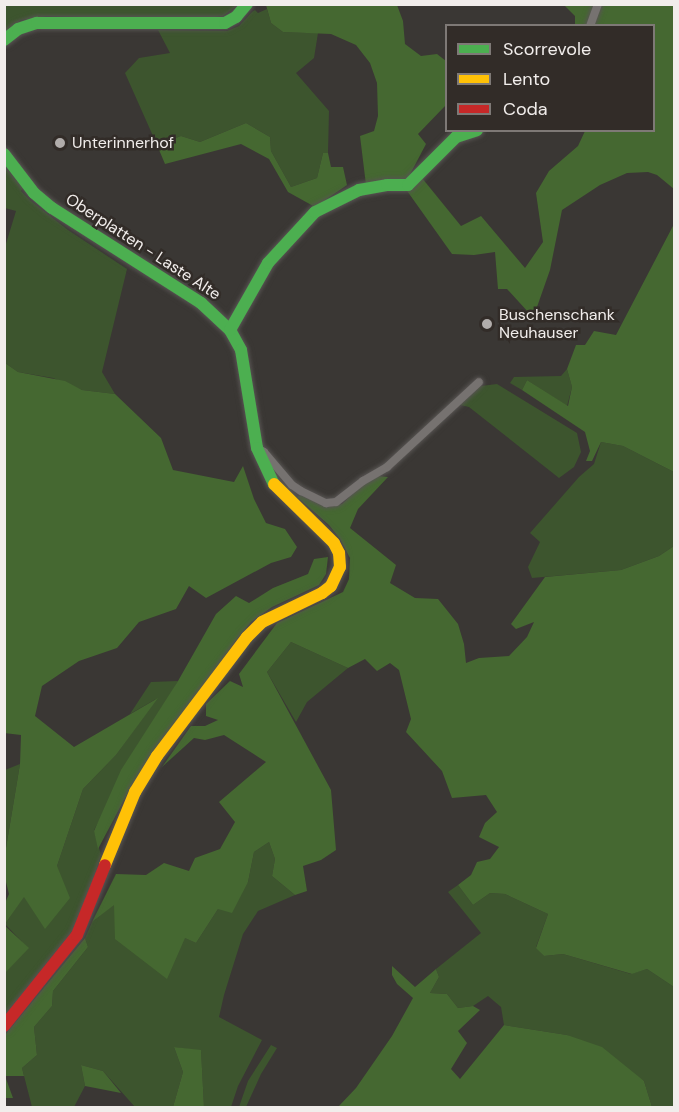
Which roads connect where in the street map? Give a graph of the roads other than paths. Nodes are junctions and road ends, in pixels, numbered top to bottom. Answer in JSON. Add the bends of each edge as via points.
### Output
{"nodes":[{"id":1,"x":247,"y":4,"type":"edge"},
{"id":2,"x":598,"y":4,"type":"edge"},
{"id":3,"x":591,"y":24,"type":"edge"},
{"id":4,"x":4,"y":40,"type":"edge"},
{"id":5,"x":471,"y":132,"type":"edge"},
{"id":6,"x":4,"y":154,"type":"edge"},
{"id":7,"x":230,"y":330,"type":"junction"},
{"id":8,"x":479,"y":382,"type":"dead end"},
{"id":9,"x":257,"y":448,"type":"junction"},
{"id":10,"x":4,"y":1026,"type":"edge"}],
"edges":[{"from":1,"to":4,"type":"main road","via":[[225,23],[38,23],[18,29]]},
{"from":2,"to":3,"type":"street"},
{"from":5,"to":7,"type":"main road","via":[[456,137],[408,185],[359,190],[315,212],[268,263]]},
{"from":6,"to":7,"type":"main road","name":"Oberplatten - Laste Alte","via":[[26,184],[52,208],[201,303]]},
{"from":7,"to":9,"type":"main road","name":"Oberplatten - Laste Alte","via":[[241,350]]},
{"from":8,"to":9,"type":"street","via":[[387,467],[336,502],[326,503],[292,485]]},
{"from":9,"to":10,"type":"main road","name":"Oberplatten - Laste Alte","via":[[277,489],[334,543],[340,567],[334,582],[322,593],[262,622],[157,756],[115,835],[76,935]]}]}
